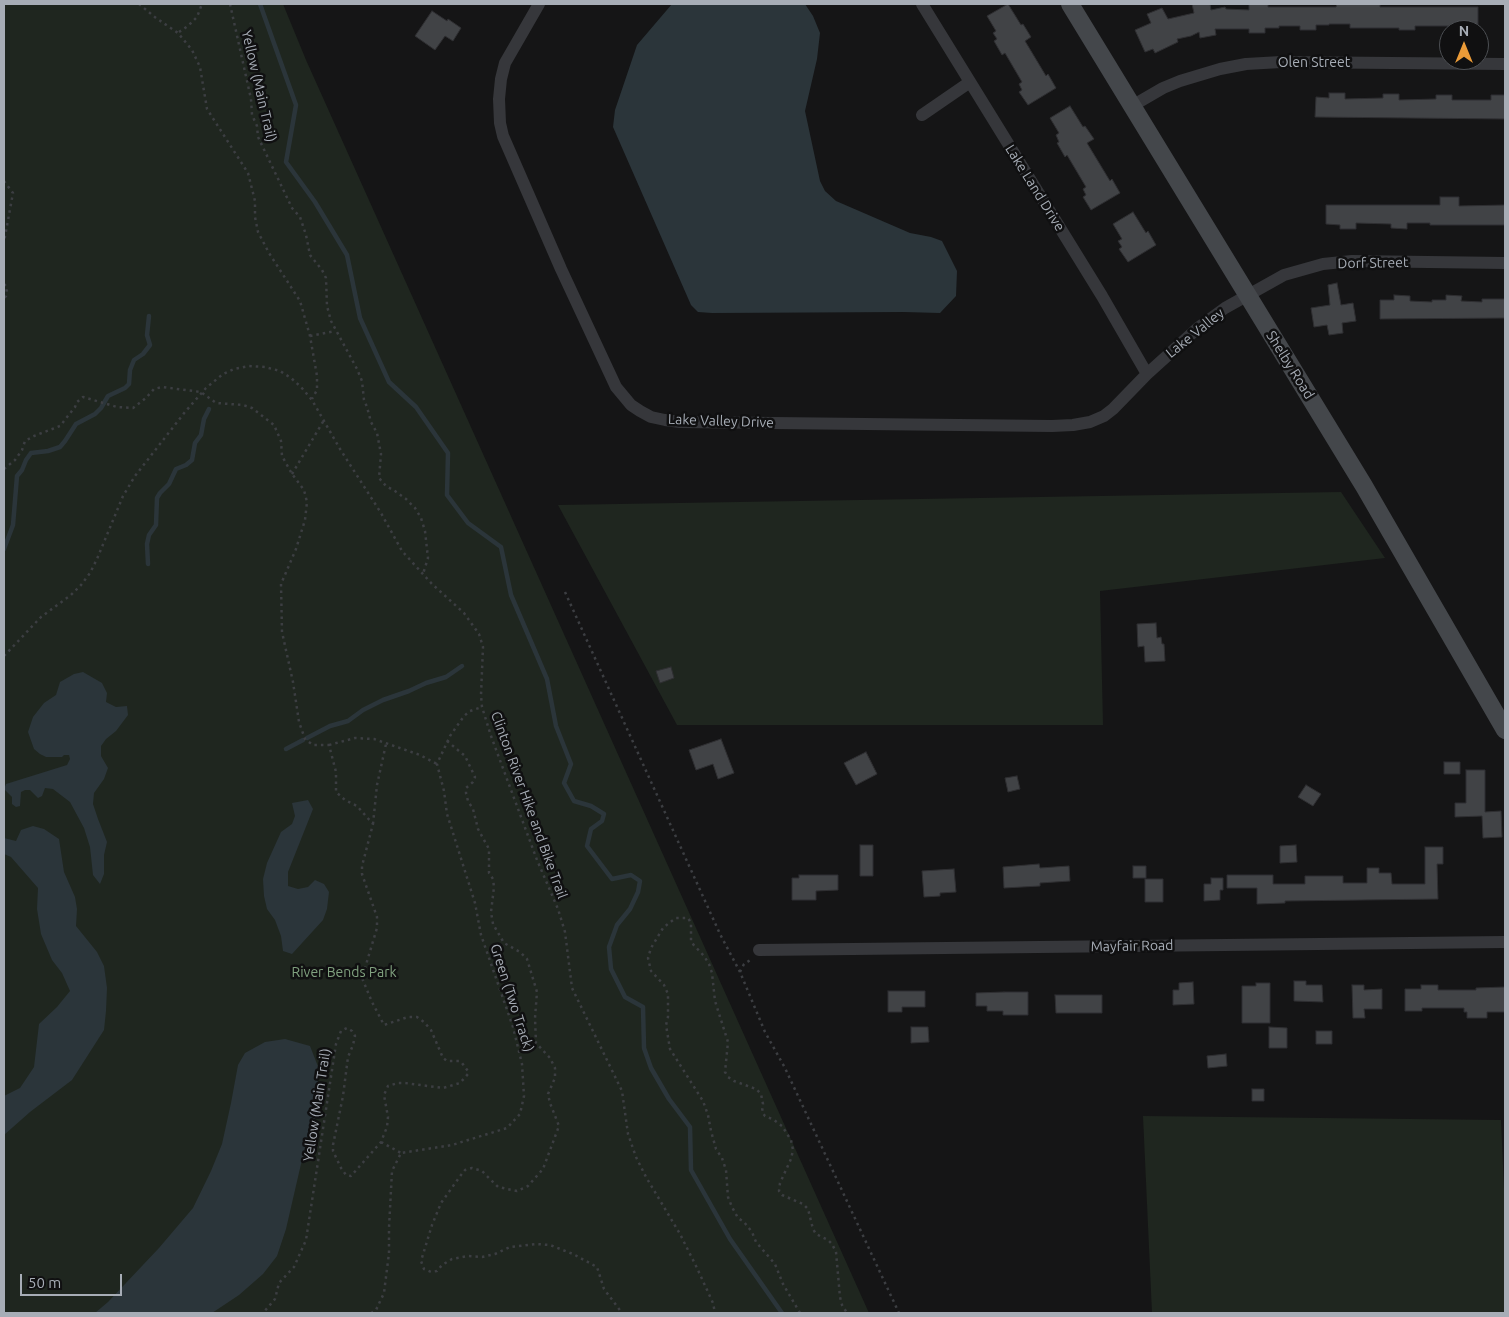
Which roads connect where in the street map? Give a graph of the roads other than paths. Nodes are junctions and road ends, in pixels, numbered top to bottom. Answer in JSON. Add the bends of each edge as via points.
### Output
{"nodes":[{"id":1,"x":539,"y":4,"type":"edge"},
{"id":2,"x":922,"y":4,"type":"edge"},
{"id":3,"x":1070,"y":4,"type":"edge"},
{"id":4,"x":1505,"y":64,"type":"edge"},
{"id":5,"x":970,"y":82,"type":"junction"},
{"id":6,"x":1132,"y":106,"type":"junction"},
{"id":7,"x":922,"y":115,"type":"dead end"},
{"id":8,"x":1505,"y":263,"type":"edge"},
{"id":9,"x":1247,"y":296,"type":"junction"},
{"id":10,"x":1147,"y":374,"type":"junction"},
{"id":11,"x":1505,"y":730,"type":"edge"},
{"id":12,"x":1505,"y":942,"type":"edge"},
{"id":13,"x":759,"y":950,"type":"road end"}],
"edges":[{"from":1,"to":10,"type":"street","name":"Lake Valley Drive","via":[[505,62],[500,79],[503,136],[608,370],[616,386],[640,412],[680,422],[1073,425],[1104,416]]},
{"from":2,"to":5,"type":"street","name":"Lake Land Drive"},
{"from":3,"to":6,"type":"street","name":"Shelby Road"},
{"from":4,"to":6,"type":"street","name":"Olen Street","via":[[1246,64],[1180,81]]},
{"from":5,"to":7,"type":"street"},
{"from":5,"to":10,"type":"street","name":"Lake Land Drive"},
{"from":6,"to":9,"type":"street","name":"Shelby Road"},
{"from":8,"to":9,"type":"street","name":"Dorf Street","via":[[1336,262],[1284,275]]},
{"from":9,"to":10,"type":"street","name":"Lake Valley","via":[[1199,327]]},
{"from":9,"to":11,"type":"street","name":"Shelby Road","via":[[1364,486]]},
{"from":12,"to":13,"type":"street","name":"Mayfair Road"}]}
